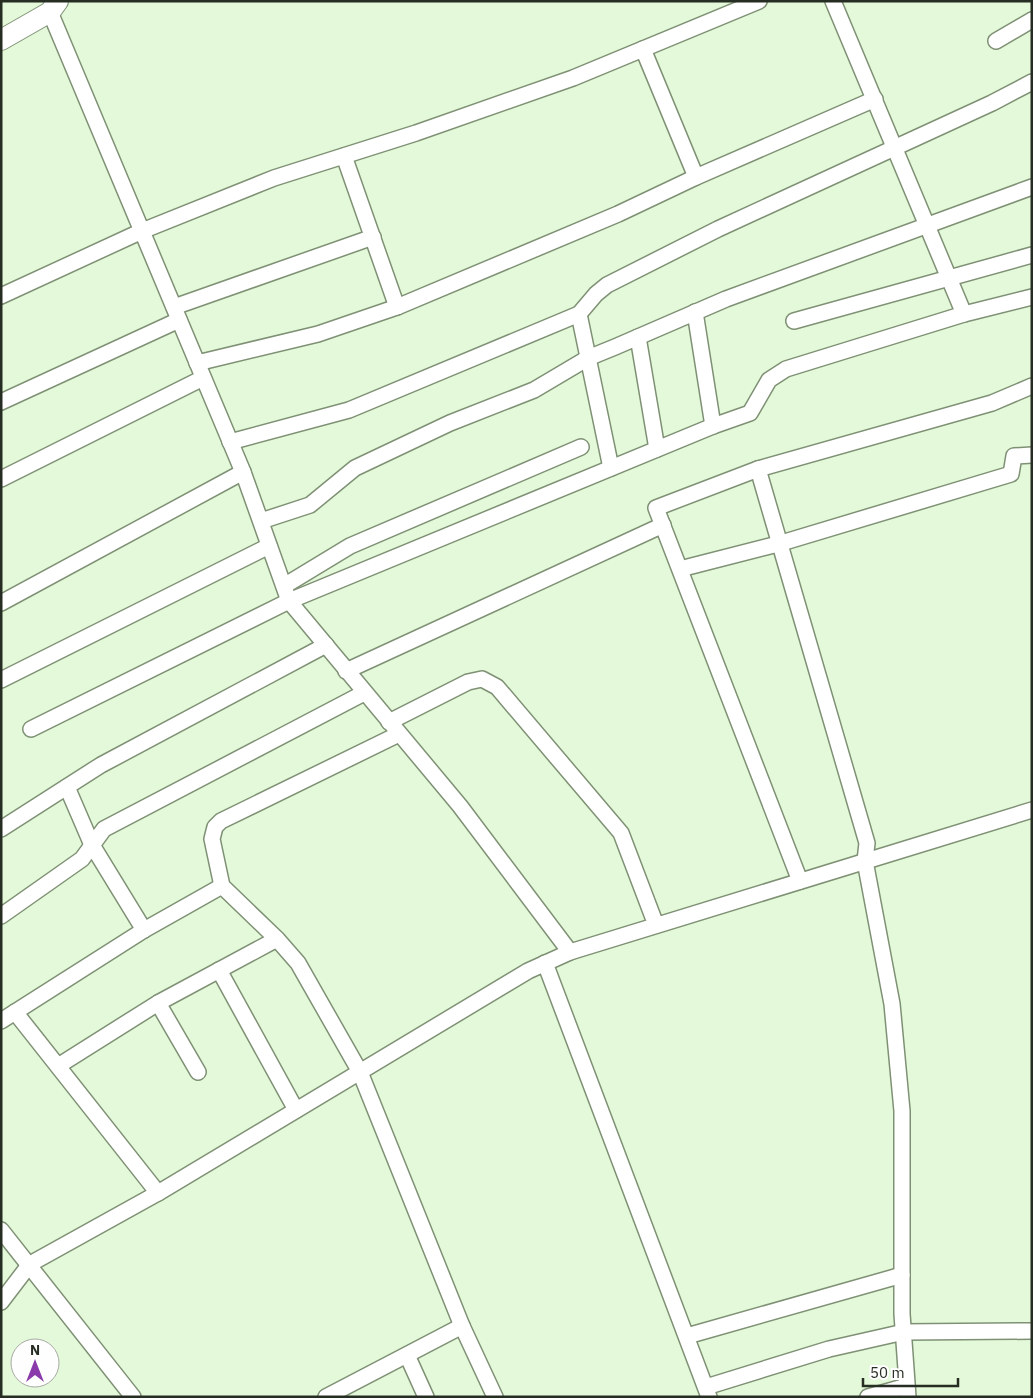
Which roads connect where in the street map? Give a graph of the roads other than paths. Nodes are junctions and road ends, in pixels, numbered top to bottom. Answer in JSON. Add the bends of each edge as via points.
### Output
{"nodes":[{"id":1,"x":759,"y":1,"type":"edge"},
{"id":2,"x":833,"y":1,"type":"edge"},
{"id":3,"x":54,"y":7,"type":"edge"},
{"id":4,"x":1032,"y":20,"type":"edge"},
{"id":5,"x":1,"y":40,"type":"edge"},
{"id":6,"x":996,"y":41,"type":"dead end"},
{"id":7,"x":643,"y":49,"type":"junction"},
{"id":8,"x":1032,"y":82,"type":"edge"},
{"id":9,"x":875,"y":99,"type":"junction"},
{"id":10,"x":896,"y":148,"type":"junction"},
{"id":11,"x":344,"y":156,"type":"junction"},
{"id":12,"x":696,"y":177,"type":"junction"},
{"id":13,"x":1032,"y":187,"type":"edge"},
{"id":14,"x":927,"y":224,"type":"junction"},
{"id":15,"x":142,"y":231,"type":"junction"},
{"id":16,"x":373,"y":238,"type":"junction"},
{"id":17,"x":1032,"y":254,"type":"edge"},
{"id":18,"x":948,"y":276,"type":"junction"},
{"id":19,"x":1,"y":296,"type":"edge"},
{"id":20,"x":1032,"y":298,"type":"edge"},
{"id":21,"x":397,"y":307,"type":"junction"},
{"id":22,"x":694,"y":312,"type":"junction"},
{"id":23,"x":177,"y":314,"type":"junction"},
{"id":24,"x":579,"y":314,"type":"junction"},
{"id":25,"x":964,"y":314,"type":"junction"},
{"id":26,"x":794,"y":321,"type":"dead end"},
{"id":27,"x":638,"y":336,"type":"junction"},
{"id":28,"x":588,"y":358,"type":"junction"},
{"id":29,"x":197,"y":363,"type":"junction"},
{"id":30,"x":203,"y":378,"type":"junction"},
{"id":31,"x":1032,"y":386,"type":"edge"},
{"id":32,"x":1,"y":402,"type":"edge"},
{"id":33,"x":713,"y":426,"type":"junction"},
{"id":34,"x":230,"y":442,"type":"junction"},
{"id":35,"x":581,"y":447,"type":"dead end"},
{"id":36,"x":657,"y":449,"type":"junction"},
{"id":37,"x":1032,"y":455,"type":"edge"},
{"id":38,"x":611,"y":468,"type":"junction"},
{"id":39,"x":758,"y":469,"type":"junction"},
{"id":40,"x":243,"y":472,"type":"junction"},
{"id":41,"x":1,"y":479,"type":"edge"},
{"id":42,"x":260,"y":521,"type":"junction"},
{"id":43,"x":663,"y":525,"type":"junction"},
{"id":44,"x":778,"y":544,"type":"junction"},
{"id":45,"x":269,"y":546,"type":"junction"},
{"id":46,"x":680,"y":569,"type":"junction"},
{"id":47,"x":284,"y":586,"type":"junction"},
{"id":48,"x":289,"y":601,"type":"junction"},
{"id":49,"x":1,"y":603,"type":"edge"},
{"id":50,"x":326,"y":646,"type":"junction"},
{"id":51,"x":346,"y":672,"type":"junction"},
{"id":52,"x":1,"y":680,"type":"edge"},
{"id":53,"x":364,"y":693,"type":"junction"},
{"id":54,"x":389,"y":722,"type":"junction"},
{"id":55,"x":31,"y":729,"type":"dead end"},
{"id":56,"x":399,"y":734,"type":"junction"},
{"id":57,"x":67,"y":787,"type":"junction"},
{"id":58,"x":1032,"y":810,"type":"edge"},
{"id":59,"x":1,"y":829,"type":"edge"},
{"id":60,"x":92,"y":844,"type":"junction"},
{"id":61,"x":866,"y":861,"type":"junction"},
{"id":62,"x":800,"y":881,"type":"junction"},
{"id":63,"x":222,"y":886,"type":"junction"},
{"id":64,"x":1,"y":916,"type":"edge"},
{"id":65,"x":656,"y":925,"type":"junction"},
{"id":66,"x":144,"y":930,"type":"junction"},
{"id":67,"x":277,"y":939,"type":"junction"},
{"id":68,"x":570,"y":952,"type":"junction"},
{"id":69,"x":545,"y":963,"type":"junction"},
{"id":70,"x":219,"y":970,"type":"junction"},
{"id":71,"x":158,"y":1003,"type":"junction"},
{"id":72,"x":15,"y":1012,"type":"junction"},
{"id":73,"x":1,"y":1021,"type":"edge"},
{"id":74,"x":58,"y":1066,"type":"junction"},
{"id":75,"x":198,"y":1072,"type":"dead end"},
{"id":76,"x":360,"y":1072,"type":"junction"},
{"id":77,"x":296,"y":1110,"type":"junction"},
{"id":78,"x":158,"y":1193,"type":"junction"},
{"id":79,"x":1,"y":1230,"type":"edge"},
{"id":80,"x":30,"y":1264,"type":"junction"},
{"id":81,"x":902,"y":1275,"type":"junction"},
{"id":82,"x":1,"y":1302,"type":"edge"},
{"id":83,"x":462,"y":1326,"type":"junction"},
{"id":84,"x":1032,"y":1331,"type":"edge"},
{"id":85,"x":904,"y":1332,"type":"junction"},
{"id":86,"x":686,"y":1336,"type":"junction"},
{"id":87,"x":407,"y":1355,"type":"junction"},
{"id":88,"x":907,"y":1391,"type":"edge"},
{"id":89,"x":708,"y":1392,"type":"edge"},
{"id":90,"x":133,"y":1397,"type":"edge"},
{"id":91,"x":326,"y":1397,"type":"edge"},
{"id":92,"x":426,"y":1397,"type":"edge"},
{"id":93,"x":495,"y":1397,"type":"edge"},
{"id":94,"x":868,"y":1397,"type":"edge"}],
"edges":[{"from":1,"to":7,"type":"street"},
{"from":2,"to":9,"type":"street"},
{"from":3,"to":5,"type":"street"},
{"from":3,"to":15,"type":"street"},
{"from":4,"to":6,"type":"street"},
{"from":7,"to":11,"type":"street","via":[[574,78]]},
{"from":7,"to":12,"type":"street"},
{"from":8,"to":10,"type":"street"},
{"from":9,"to":10,"type":"street"},
{"from":9,"to":12,"type":"street"},
{"from":10,"to":14,"type":"street"},
{"from":10,"to":24,"type":"street","via":[[718,229],[607,285]]},
{"from":11,"to":15,"type":"street","via":[[274,178]]},
{"from":11,"to":16,"type":"street"},
{"from":12,"to":21,"type":"street","via":[[618,214]]},
{"from":13,"to":14,"type":"street"},
{"from":14,"to":18,"type":"street"},
{"from":14,"to":22,"type":"street"},
{"from":15,"to":19,"type":"street"},
{"from":15,"to":23,"type":"street"},
{"from":16,"to":21,"type":"street"},
{"from":16,"to":23,"type":"street"},
{"from":17,"to":18,"type":"street"},
{"from":18,"to":25,"type":"street"},
{"from":18,"to":26,"type":"street"},
{"from":20,"to":25,"type":"street"},
{"from":21,"to":29,"type":"street","via":[[318,334]]},
{"from":22,"to":27,"type":"street"},
{"from":22,"to":33,"type":"street"},
{"from":23,"to":29,"type":"street"},
{"from":23,"to":32,"type":"street"},
{"from":24,"to":28,"type":"street"},
{"from":24,"to":34,"type":"street","via":[[349,410]]},
{"from":25,"to":33,"type":"street","via":[[786,369],[769,380],[750,414]]},
{"from":27,"to":28,"type":"street"},
{"from":27,"to":36,"type":"street"},
{"from":28,"to":38,"type":"street"},
{"from":28,"to":42,"type":"street","via":[[534,390],[450,422],[355,468],[310,505]]},
{"from":29,"to":30,"type":"street"},
{"from":30,"to":34,"type":"street"},
{"from":30,"to":41,"type":"street"},
{"from":31,"to":39,"type":"street","via":[[992,403]]},
{"from":33,"to":36,"type":"street"},
{"from":34,"to":40,"type":"street"},
{"from":35,"to":47,"type":"street","via":[[350,546]]},
{"from":36,"to":38,"type":"street"},
{"from":37,"to":44,"type":"street","via":[[1014,456],[1011,474]]},
{"from":38,"to":48,"type":"street"},
{"from":39,"to":43,"type":"street","via":[[656,508]]},
{"from":39,"to":44,"type":"street"},
{"from":40,"to":42,"type":"street"},
{"from":40,"to":49,"type":"street"},
{"from":42,"to":45,"type":"street"},
{"from":43,"to":46,"type":"street"},
{"from":43,"to":51,"type":"street"},
{"from":44,"to":46,"type":"street"},
{"from":44,"to":61,"type":"street","via":[[867,843]]},
{"from":45,"to":47,"type":"street"},
{"from":45,"to":52,"type":"street"},
{"from":46,"to":62,"type":"street"},
{"from":47,"to":48,"type":"street"},
{"from":48,"to":50,"type":"street"},
{"from":48,"to":55,"type":"street"},
{"from":50,"to":51,"type":"street"},
{"from":50,"to":57,"type":"street"},
{"from":51,"to":53,"type":"street"},
{"from":53,"to":54,"type":"street"},
{"from":53,"to":60,"type":"street","via":[[104,830]]},
{"from":54,"to":56,"type":"street"},
{"from":54,"to":65,"type":"street","via":[[468,682],[482,679],[497,687],[621,833]]},
{"from":56,"to":63,"type":"street","via":[[215,826],[212,839]]},
{"from":56,"to":68,"type":"street","via":[[460,806]]},
{"from":57,"to":59,"type":"street"},
{"from":57,"to":60,"type":"street"},
{"from":58,"to":61,"type":"street"},
{"from":60,"to":64,"type":"street","via":[[82,859]]},
{"from":60,"to":66,"type":"street"},
{"from":61,"to":62,"type":"street"},
{"from":61,"to":81,"type":"street","via":[[892,1004],[902,1110]]},
{"from":62,"to":65,"type":"street"},
{"from":63,"to":66,"type":"street"},
{"from":63,"to":67,"type":"street"},
{"from":65,"to":68,"type":"street"},
{"from":66,"to":72,"type":"street"},
{"from":67,"to":70,"type":"street"},
{"from":67,"to":76,"type":"street","via":[[298,963]]},
{"from":68,"to":69,"type":"street"},
{"from":69,"to":76,"type":"street"},
{"from":69,"to":86,"type":"street"},
{"from":70,"to":71,"type":"street"},
{"from":70,"to":77,"type":"street"},
{"from":71,"to":74,"type":"street"},
{"from":71,"to":75,"type":"street"},
{"from":72,"to":73,"type":"street"},
{"from":72,"to":74,"type":"street"},
{"from":74,"to":78,"type":"street"},
{"from":76,"to":77,"type":"street"},
{"from":76,"to":83,"type":"street"},
{"from":77,"to":78,"type":"street"},
{"from":78,"to":80,"type":"street"},
{"from":79,"to":80,"type":"street"},
{"from":80,"to":82,"type":"street"},
{"from":80,"to":90,"type":"street"},
{"from":81,"to":85,"type":"street"},
{"from":81,"to":86,"type":"street"},
{"from":83,"to":87,"type":"street"},
{"from":83,"to":93,"type":"street"},
{"from":84,"to":85,"type":"street"},
{"from":85,"to":88,"type":"street"},
{"from":85,"to":89,"type":"street","via":[[829,1349]]},
{"from":86,"to":89,"type":"street"},
{"from":87,"to":91,"type":"street"},
{"from":87,"to":92,"type":"street"},
{"from":88,"to":94,"type":"street"}]}
